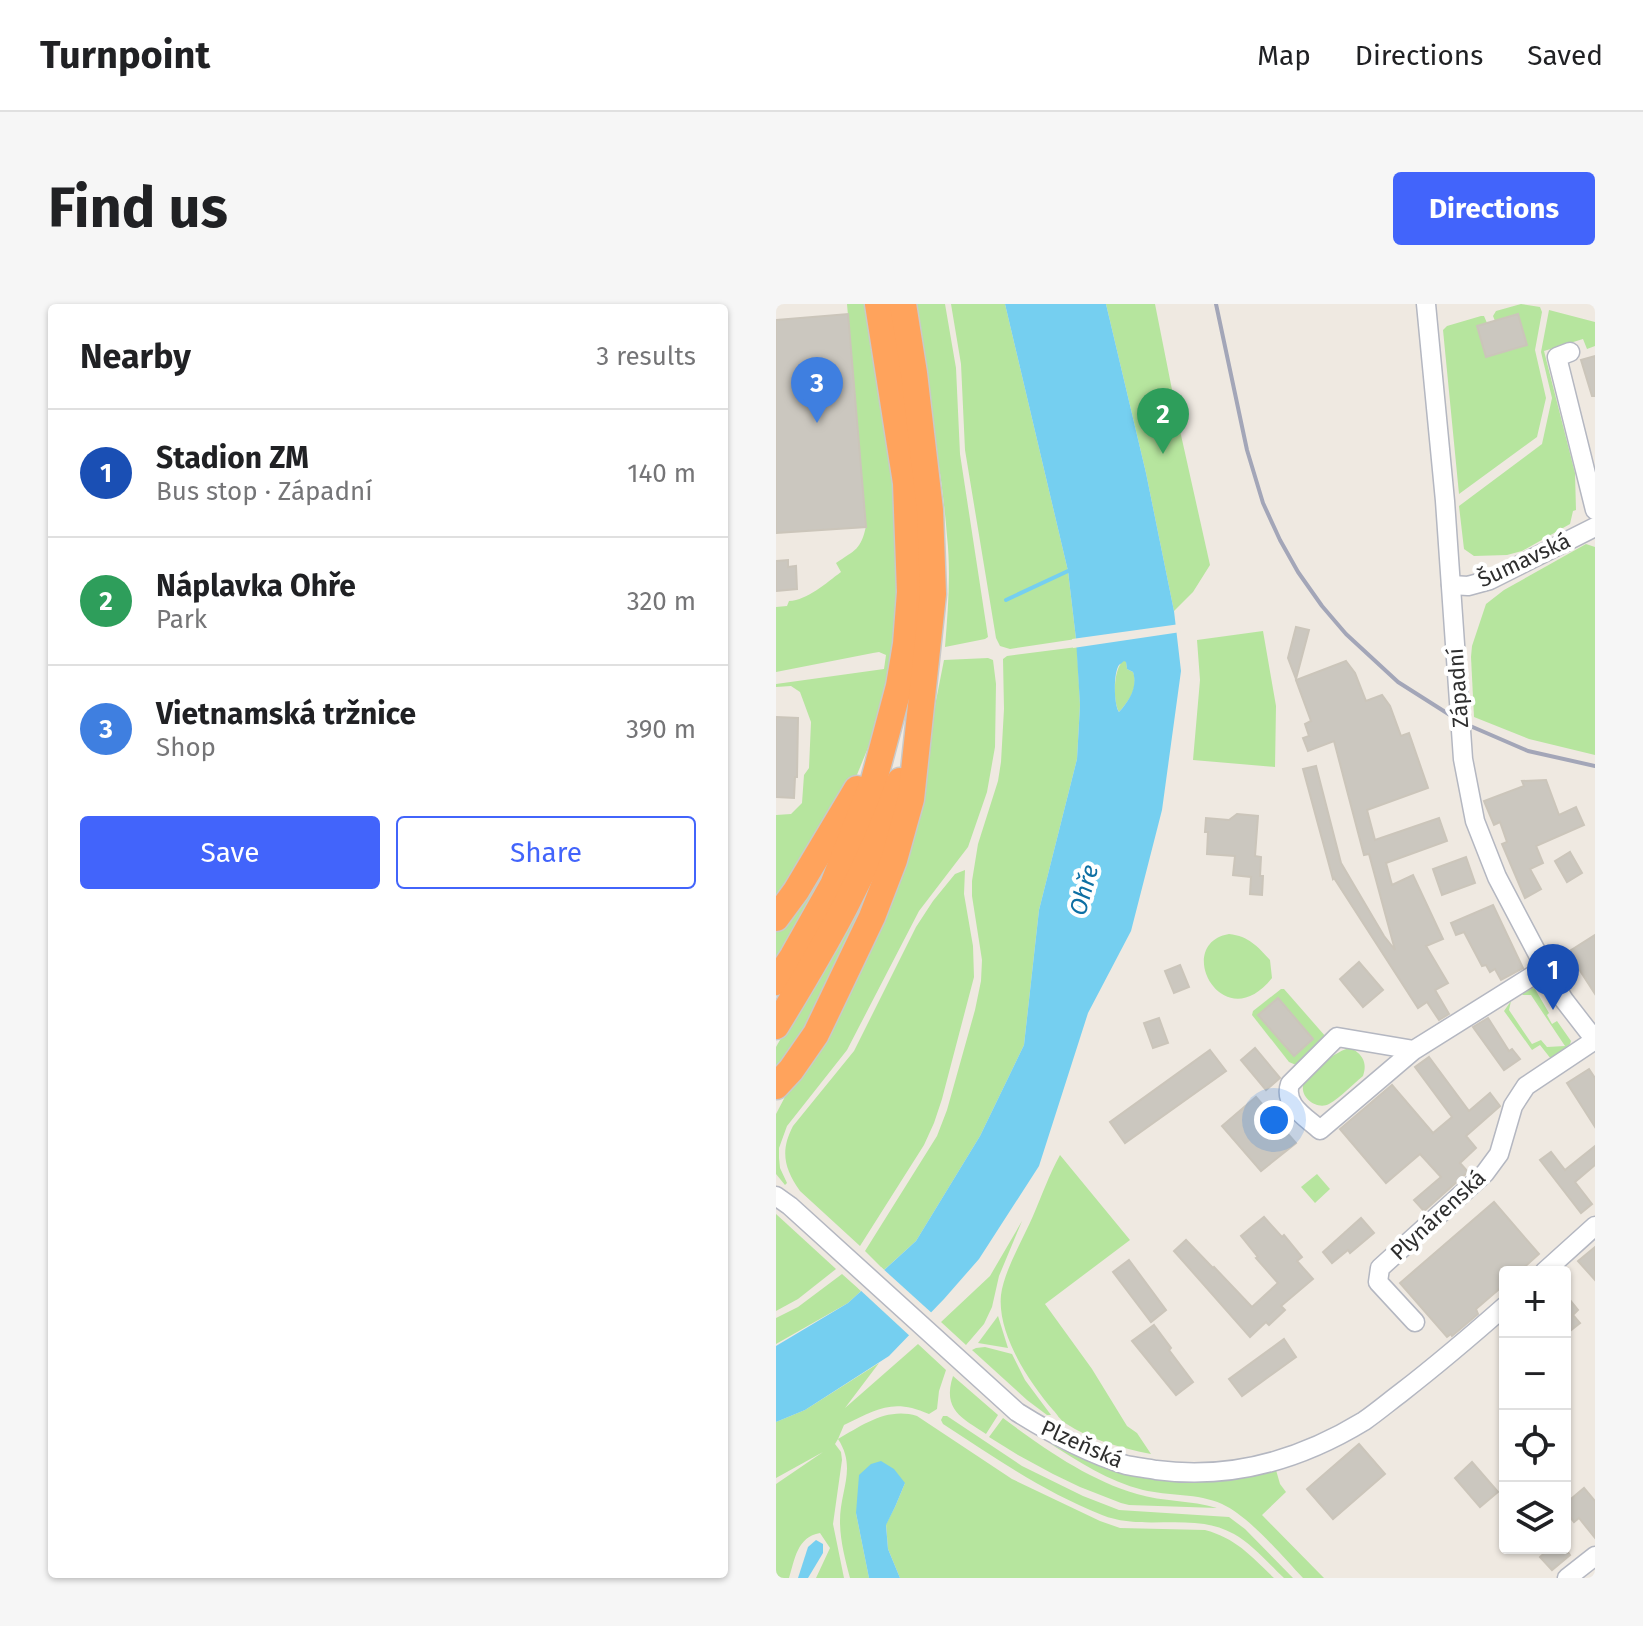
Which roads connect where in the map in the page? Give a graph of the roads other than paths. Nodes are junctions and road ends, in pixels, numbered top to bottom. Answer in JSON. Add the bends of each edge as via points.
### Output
{"nodes":[{"id":1,"x":878,"y":304,"type":"edge"},
{"id":2,"x":903,"y":304,"type":"edge"},
{"id":3,"x":1426,"y":304,"type":"edge"},
{"id":4,"x":1570,"y":352,"type":"dead end"},
{"id":5,"x":1595,"y":510,"type":"edge"},
{"id":6,"x":1595,"y":527,"type":"edge"},
{"id":7,"x":1451,"y":585,"type":"junction"},
{"id":8,"x":912,"y":683,"type":"junction"},
{"id":9,"x":776,"y":918,"type":"edge"},
{"id":10,"x":1545,"y":968,"type":"junction"},
{"id":11,"x":776,"y":982,"type":"edge"},
{"id":12,"x":776,"y":1026,"type":"edge"},
{"id":13,"x":1595,"y":1040,"type":"edge"},
{"id":14,"x":1414,"y":1050,"type":"junction"},
{"id":15,"x":776,"y":1086,"type":"edge"},
{"id":16,"x":776,"y":1186,"type":"edge"},
{"id":17,"x":784,"y":1202,"type":"edge"},
{"id":18,"x":1595,"y":1226,"type":"edge"},
{"id":19,"x":1587,"y":1237,"type":"edge"},
{"id":20,"x":1551,"y":1266,"type":"edge"},
{"id":21,"x":1499,"y":1311,"type":"edge"},
{"id":22,"x":1415,"y":1322,"type":"dead end"},
{"id":23,"x":1595,"y":1556,"type":"edge"},
{"id":24,"x":1567,"y":1578,"type":"edge"}],
"edges":[{"from":1,"to":8,"type":"highway","via":[[906,483],[906,644]]},
{"from":2,"to":8,"type":"highway","via":[[931,523],[933,594]]},
{"from":3,"to":7,"type":"street","name":"Západní"},
{"from":4,"to":5,"type":"street","via":[[1557,357]]},
{"from":6,"to":7,"type":"street","name":"Šumavská","via":[[1490,580]]},
{"from":7,"to":10,"type":"street","name":"Západní","via":[[1463,759],[1475,821],[1497,877]]},
{"from":8,"to":9,"type":"highway","via":[[855,794]]},
{"from":8,"to":11,"type":"highway","via":[[833,885]]},
{"from":8,"to":12,"type":"highway","via":[[908,758],[885,822],[854,893]]},
{"from":8,"to":15,"type":"highway","via":[[911,799],[894,860],[816,1034]]},
{"from":10,"to":13,"type":"street","name":"Západní"},
{"from":10,"to":14,"type":"street"},
{"from":13,"to":22,"type":"street","name":"Plynárenská","via":[[1526,1086],[1513,1106],[1499,1154],[1485,1173],[1380,1268],[1378,1282]]},
{"from":14,"to":14,"type":"street","via":[[1337,1037],[1287,1093],[1320,1130]]},
{"from":16,"to":17,"type":"street","name":"Plzeňská"},
{"from":17,"to":21,"type":"street","name":"Plzeňská","via":[[1017,1412],[1087,1451],[1129,1466],[1183,1473],[1235,1470],[1303,1452],[1364,1421]]},
{"from":18,"to":19,"type":"street"},
{"from":19,"to":20,"type":"street"},
{"from":23,"to":24,"type":"street"}]}
